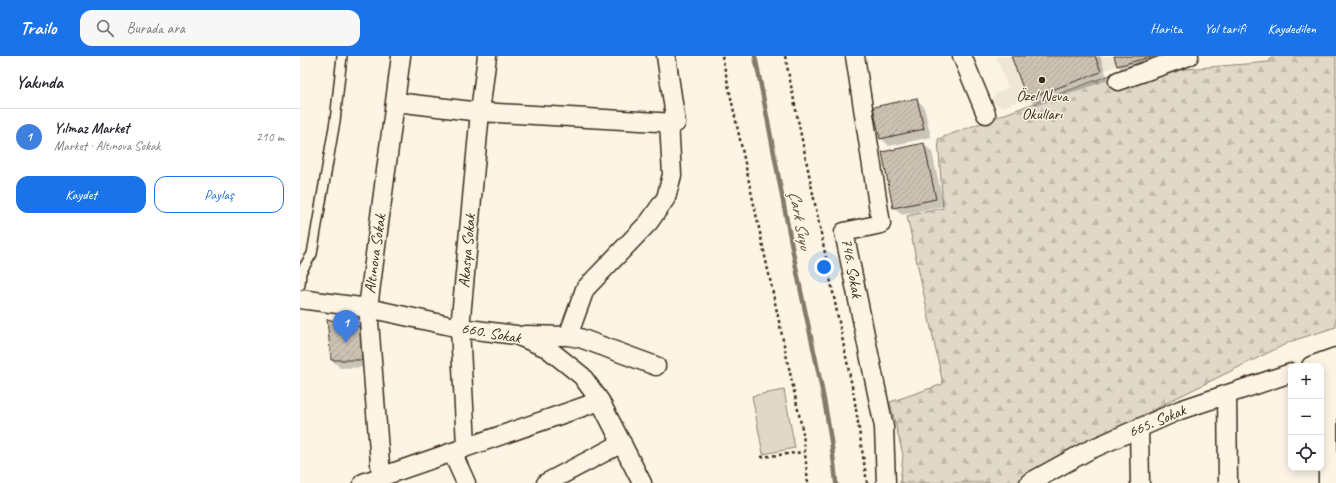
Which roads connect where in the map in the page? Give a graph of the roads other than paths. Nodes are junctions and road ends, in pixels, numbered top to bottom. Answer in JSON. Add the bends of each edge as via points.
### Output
{"nodes":[{"id":1,"x":342,"y":56,"type":"edge"},
{"id":2,"x":402,"y":56,"type":"edge"},
{"id":3,"x":487,"y":56,"type":"edge"},
{"id":4,"x":666,"y":56,"type":"edge"},
{"id":5,"x":854,"y":56,"type":"edge"},
{"id":6,"x":962,"y":56,"type":"edge"},
{"id":7,"x":1189,"y":56,"type":"edge"},
{"id":8,"x":1118,"y":81,"type":"dead end"},
{"id":9,"x":396,"y":102,"type":"junction"},
{"id":10,"x":480,"y":112,"type":"junction"},
{"id":11,"x":986,"y":114,"type":"dead end"},
{"id":12,"x":669,"y":122,"type":"junction"},
{"id":13,"x":300,"y":285,"type":"edge"},
{"id":14,"x":300,"y":299,"type":"edge"},
{"id":15,"x":368,"y":308,"type":"junction"},
{"id":16,"x":460,"y":328,"type":"junction"},
{"id":17,"x":516,"y":335,"type":"junction"},
{"id":18,"x":568,"y":336,"type":"junction"},
{"id":19,"x":1332,"y":359,"type":"edge"},
{"id":20,"x":1320,"y":363,"type":"edge"},
{"id":21,"x":656,"y":366,"type":"dead end"},
{"id":22,"x":1288,"y":374,"type":"edge"},
{"id":23,"x":1227,"y":394,"type":"junction"},
{"id":24,"x":600,"y":401,"type":"junction"},
{"id":25,"x":1139,"y":428,"type":"junction"},
{"id":26,"x":622,"y":443,"type":"junction"},
{"id":27,"x":459,"y":449,"type":"junction"},
{"id":28,"x":381,"y":477,"type":"junction"},
{"id":29,"x":1047,"y":478,"type":"edge"},
{"id":30,"x":363,"y":483,"type":"edge"},
{"id":31,"x":466,"y":483,"type":"edge"},
{"id":32,"x":546,"y":483,"type":"edge"},
{"id":33,"x":642,"y":483,"type":"edge"},
{"id":34,"x":886,"y":483,"type":"edge"},
{"id":35,"x":1029,"y":483,"type":"edge"},
{"id":36,"x":1140,"y":483,"type":"edge"},
{"id":37,"x":1228,"y":483,"type":"edge"},
{"id":38,"x":1328,"y":483,"type":"edge"}],
"edges":[{"from":1,"to":13,"type":"lane","via":[[335,121],[312,254],[301,272]]},
{"from":2,"to":9,"type":"street","name":"Altınova Sokak"},
{"from":3,"to":10,"type":"street","name":"Akasya Sokak"},
{"from":4,"to":12,"type":"street","via":[[676,123]]},
{"from":5,"to":34,"type":"street","name":"746. Sokak","via":[[881,224],[844,232],[884,428]]},
{"from":6,"to":11,"type":"street"},
{"from":7,"to":8,"type":"street"},
{"from":9,"to":10,"type":"street"},
{"from":9,"to":15,"type":"street","name":"Altınova Sokak"},
{"from":10,"to":12,"type":"street"},
{"from":10,"to":16,"type":"street","name":"Akasya Sokak"},
{"from":12,"to":18,"type":"street","via":[[672,175],[666,198],[649,222],[586,289]]},
{"from":14,"to":15,"type":"street","name":"660. Sokak"},
{"from":15,"to":16,"type":"street","name":"660. Sokak"},
{"from":15,"to":28,"type":"street","name":"Altınova Sokak"},
{"from":16,"to":17,"type":"street","name":"660. Sokak"},
{"from":16,"to":27,"type":"street","name":"Akasya Sokak"},
{"from":17,"to":18,"type":"street"},
{"from":17,"to":24,"type":"street","name":"660. Sokak","via":[[547,348],[582,376]]},
{"from":18,"to":21,"type":"street"},
{"from":19,"to":20,"type":"street"},
{"from":19,"to":38,"type":"street"},
{"from":22,"to":23,"type":"street","name":"665. Sokak"},
{"from":23,"to":25,"type":"street","name":"665. Sokak","via":[[1180,410]]},
{"from":23,"to":37,"type":"street"},
{"from":24,"to":26,"type":"street","name":"660. Sokak"},
{"from":24,"to":27,"type":"street"},
{"from":25,"to":29,"type":"street","name":"665. Sokak","via":[[1087,451]]},
{"from":25,"to":36,"type":"street"},
{"from":26,"to":32,"type":"street"},
{"from":26,"to":33,"type":"street","name":"660. Sokak"},
{"from":27,"to":28,"type":"street"},
{"from":27,"to":31,"type":"street"},
{"from":28,"to":30,"type":"street"},
{"from":29,"to":35,"type":"street","name":"665. Sokak"}]}
